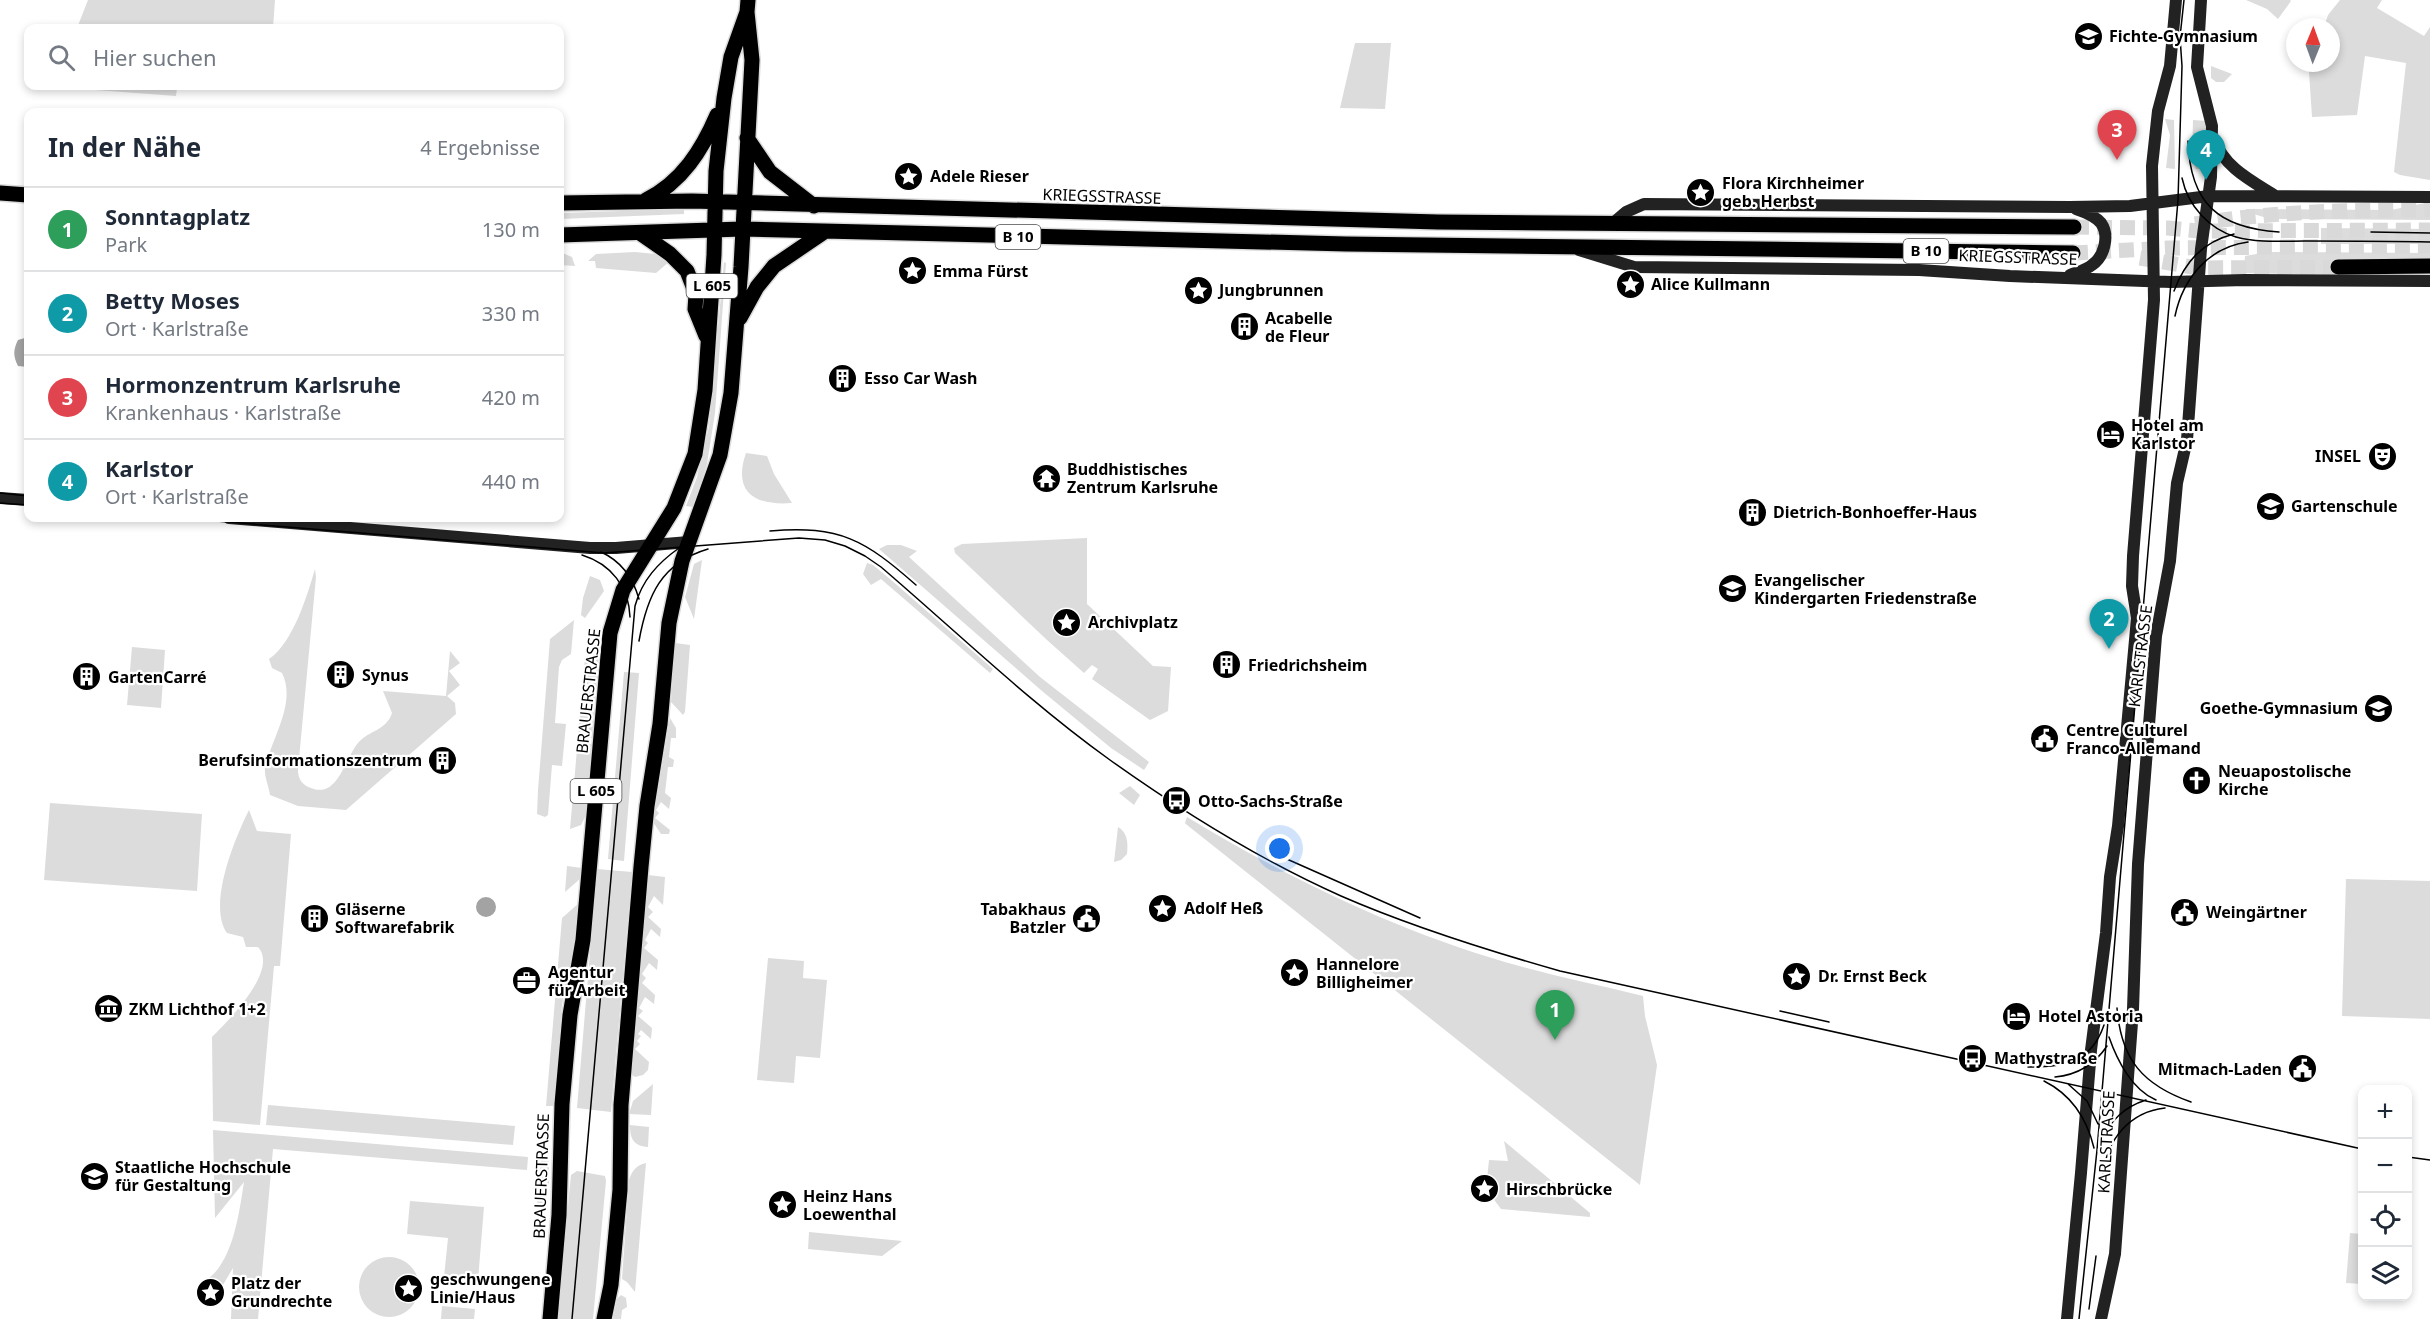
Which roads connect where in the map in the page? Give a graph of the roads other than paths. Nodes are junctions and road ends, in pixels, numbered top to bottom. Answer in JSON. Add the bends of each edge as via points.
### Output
{"nodes":[{"id":1,"x":2176,"y":0,"type":"edge"},
{"id":2,"x":2201,"y":0,"type":"edge"},
{"id":3,"x":748,"y":6,"type":"edge"},
{"id":4,"x":724,"y":98,"type":"junction"},
{"id":5,"x":2213,"y":136,"type":"junction"},
{"id":6,"x":747,"y":138,"type":"junction"},
{"id":7,"x":0,"y":193,"type":"edge"},
{"id":8,"x":24,"y":195,"type":"edge"},
{"id":9,"x":2209,"y":196,"type":"junction"},
{"id":10,"x":2275,"y":196,"type":"junction"},
{"id":11,"x":2430,"y":197,"type":"edge"},
{"id":12,"x":644,"y":201,"type":"junction"},
{"id":13,"x":564,"y":202,"type":"edge"},
{"id":14,"x":714,"y":202,"type":"junction"},
{"id":15,"x":2153,"y":203,"type":"junction"},
{"id":16,"x":744,"y":204,"type":"junction"},
{"id":17,"x":814,"y":206,"type":"junction"},
{"id":18,"x":2070,"y":207,"type":"junction"},
{"id":19,"x":1612,"y":224,"type":"junction"},
{"id":20,"x":2074,"y":227,"type":"tunnel mouth"},
{"id":21,"x":714,"y":230,"type":"junction"},
{"id":22,"x":742,"y":230,"type":"junction"},
{"id":23,"x":824,"y":232,"type":"junction"},
{"id":24,"x":640,"y":233,"type":"junction"},
{"id":25,"x":564,"y":235,"type":"edge"},
{"id":26,"x":1571,"y":247,"type":"junction"},
{"id":27,"x":2073,"y":253,"type":"tunnel mouth"},
{"id":28,"x":2430,"y":266,"type":"edge"},
{"id":29,"x":2338,"y":267,"type":"tunnel mouth"},
{"id":30,"x":2067,"y":277,"type":"junction"},
{"id":31,"x":2154,"y":281,"type":"junction"},
{"id":32,"x":2430,"y":281,"type":"edge"},
{"id":33,"x":2200,"y":282,"type":"junction"},
{"id":34,"x":737,"y":323,"type":"junction"},
{"id":35,"x":708,"y":342,"type":"junction"},
{"id":36,"x":0,"y":498,"type":"edge"},
{"id":37,"x":24,"y":500,"type":"edge"},
{"id":38,"x":277,"y":522,"type":"edge"},
{"id":39,"x":689,"y":542,"type":"junction"},
{"id":40,"x":653,"y":545,"type":"junction"},
{"id":41,"x":550,"y":1319,"type":"edge"},
{"id":42,"x":604,"y":1319,"type":"edge"},
{"id":43,"x":2067,"y":1319,"type":"edge"},
{"id":44,"x":2101,"y":1319,"type":"edge"}],
"edges":[{"from":1,"to":15,"type":"main road","name":"KARLSTRASSE","via":[[2170,66],[2154,142]]},
{"from":2,"to":5,"type":"main road","name":"KARLSTRASSE","via":[[2197,67]]},
{"from":3,"to":4,"type":"main road","number":"L 605","via":[[731,57]]},
{"from":3,"to":6,"type":"main road","number":"L 605","via":[[752,60]]},
{"from":4,"to":12,"type":"main road","via":[[708,135],[687,167],[667,188]]},
{"from":4,"to":14,"type":"main road","number":"L 605"},
{"from":5,"to":9,"type":"main road","name":"KARLSTRASSE"},
{"from":5,"to":10,"type":"main road","via":[[2224,159],[2235,170]]},
{"from":6,"to":16,"type":"main road","number":"L 605"},
{"from":6,"to":17,"type":"main road","via":[[770,172]]},
{"from":7,"to":8,"type":"main road"},
{"from":9,"to":10,"type":"main road"},
{"from":9,"to":15,"type":"main road"},
{"from":9,"to":33,"type":"main road","name":"KARLSTRASSE"},
{"from":10,"to":11,"type":"main road"},
{"from":12,"to":13,"type":"main road","name":"KRIEGSSTRASSE","number":"B 10"},
{"from":12,"to":14,"type":"main road","name":"KRIEGSSTRASSE","number":"B 10"},
{"from":14,"to":16,"type":"main road","name":"KRIEGSSTRASSE","number":"B 10"},
{"from":14,"to":21,"type":"main road","number":"L 605"},
{"from":15,"to":18,"type":"main road"},
{"from":15,"to":31,"type":"main road","name":"KARLSTRASSE"},
{"from":16,"to":17,"type":"main road","name":"KRIEGSSTRASSE","number":"B 10"},
{"from":16,"to":22,"type":"main road","number":"L 605"},
{"from":17,"to":19,"type":"main road","name":"KRIEGSSTRASSE","number":"B 10"},
{"from":18,"to":19,"type":"main road","via":[[1644,204]]},
{"from":18,"to":30,"type":"main road","via":[[2101,223],[2105,241],[2103,252],[2091,267]]},
{"from":19,"to":20,"type":"main road","number":"B 10"},
{"from":21,"to":22,"type":"main road","number":"B 10"},
{"from":21,"to":24,"type":"main road","number":"B 10"},
{"from":21,"to":35,"type":"main road","name":"BRAUERSTRASSE","number":"L 605"},
{"from":22,"to":23,"type":"main road","number":"B 10"},
{"from":22,"to":34,"type":"main road","number":"L 605"},
{"from":23,"to":26,"type":"main road","number":"B 10"},
{"from":23,"to":34,"type":"main road","via":[[774,266]]},
{"from":24,"to":25,"type":"main road","number":"B 10"},
{"from":24,"to":35,"type":"main road","via":[[687,271],[696,294],[695,309]]},
{"from":26,"to":27,"type":"main road","number":"B 10"},
{"from":26,"to":30,"type":"main road","name":"KRIEGSSTRASSE","via":[[1634,267],[1918,270]]},
{"from":28,"to":29,"type":"main road"},
{"from":30,"to":31,"type":"main road","name":"KRIEGSSTRASSE"},
{"from":31,"to":33,"type":"main road","name":"KRIEGSSTRASSE"},
{"from":31,"to":43,"type":"main road","name":"KARLSTRASSE","via":[[2133,556],[2137,618]]},
{"from":32,"to":33,"type":"main road","name":"KRIEGSSTRASSE"},
{"from":33,"to":44,"type":"main road","name":"KARLSTRASSE","via":[[2187,440],[2177,483],[2170,561],[2156,636],[2115,1254]]},
{"from":34,"to":39,"type":"main road","number":"L 605","via":[[734,370],[720,455]]},
{"from":35,"to":40,"type":"main road","name":"BRAUERSTRASSE","number":"L 605","via":[[695,454],[680,497]]},
{"from":36,"to":37,"type":"main road"},
{"from":38,"to":40,"type":"main road","via":[[592,548]]},
{"from":39,"to":40,"type":"main road"},
{"from":39,"to":42,"type":"main road","number":"L 605","via":[[669,623],[660,724],[647,806],[621,1105],[618,1221]]},
{"from":40,"to":41,"type":"main road","name":"BRAUERSTRASSE","number":"L 605","via":[[624,590],[610,633],[584,939],[571,1006],[562,1094],[559,1215]]}]}
